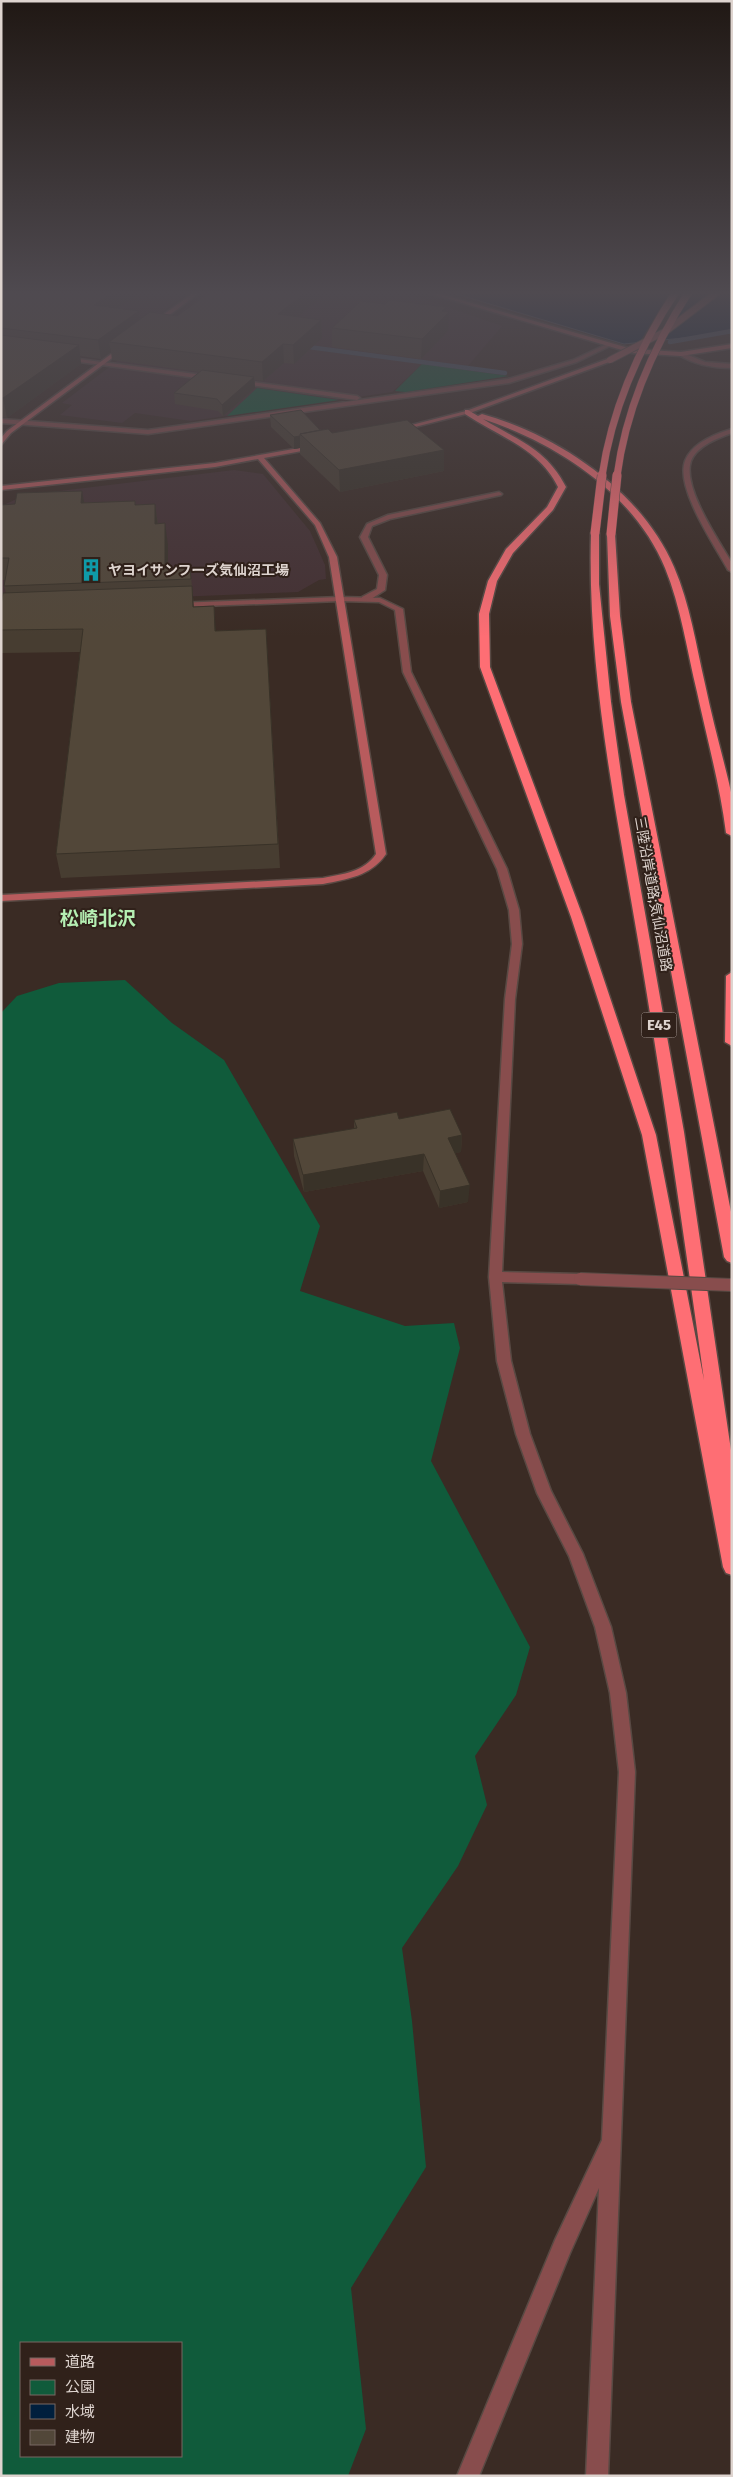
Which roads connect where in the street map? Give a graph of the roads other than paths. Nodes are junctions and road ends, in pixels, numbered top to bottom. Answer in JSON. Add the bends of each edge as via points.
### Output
{"nodes":[{"id":1,"x":45,"y":406,"type":"edge"},
{"id":2,"x":333,"y":406,"type":"edge"},
{"id":3,"x":487,"y":406,"type":"edge"},
{"id":4,"x":618,"y":406,"type":"edge"},
{"id":5,"x":632,"y":406,"type":"edge"},
{"id":6,"x":468,"y":412,"type":"junction"},
{"id":7,"x":1,"y":421,"type":"edge"},
{"id":8,"x":22,"y":423,"type":"junction"},
{"id":9,"x":732,"y":431,"type":"edge"},
{"id":10,"x":388,"y":432,"type":"edge"},
{"id":11,"x":1,"y":442,"type":"edge"},
{"id":12,"x":324,"y":445,"type":"edge"},
{"id":13,"x":259,"y":457,"type":"junction"},
{"id":14,"x":1,"y":488,"type":"edge"},
{"id":15,"x":499,"y":494,"type":"dead end"},
{"id":16,"x":732,"y":570,"type":"edge"},
{"id":17,"x":340,"y":599,"type":"junction"},
{"id":18,"x":365,"y":599,"type":"junction"},
{"id":19,"x":160,"y":606,"type":"edge"},
{"id":20,"x":732,"y":832,"type":"edge"},
{"id":21,"x":1,"y":898,"type":"edge"},
{"id":22,"x":732,"y":976,"type":"edge"},
{"id":23,"x":732,"y":1042,"type":"edge"},
{"id":24,"x":732,"y":1257,"type":"edge"},
{"id":25,"x":495,"y":1277,"type":"junction"},
{"id":26,"x":732,"y":1285,"type":"edge"},
{"id":27,"x":732,"y":1518,"type":"edge"},
{"id":28,"x":732,"y":1567,"type":"edge"},
{"id":29,"x":611,"y":2141,"type":"junction"},
{"id":30,"x":468,"y":2476,"type":"edge"},
{"id":31,"x":597,"y":2476,"type":"edge"}],
"edges":[{"from":1,"to":8,"type":"street"},
{"from":2,"to":8,"type":"street","via":[[148,432]]},
{"from":3,"to":6,"type":"street","bridge":true},
{"from":4,"to":27,"type":"highway","name":"三陸沿岸道路;気仙沼道路","number":"E45","bridge":true,"via":[[609,431],[598,488],[593,559],[596,615],[619,795],[677,1132]]},
{"from":5,"to":24,"type":"highway","name":"三陸沿岸道路;気仙沼道路","number":"E45","bridge":true,"via":[[616,473],[611,534],[615,616],[626,702]]},
{"from":6,"to":10,"type":"street"},
{"from":6,"to":20,"type":"highway","via":[[500,421],[580,464],[615,492],[659,546],[670,568],[690,643],[728,798]]},
{"from":6,"to":28,"type":"highway","via":[[484,425],[530,448],[544,459],[556,471],[562,487],[556,502],[498,565],[486,593],[482,626],[485,667],[580,926],[649,1135]]},
{"from":7,"to":8,"type":"street"},
{"from":8,"to":11,"type":"street"},
{"from":9,"to":16,"type":"street","via":[[710,440],[687,462],[689,488]]},
{"from":12,"to":13,"type":"street"},
{"from":13,"to":14,"type":"street","via":[[216,465]]},
{"from":13,"to":17,"type":"street","via":[[318,524],[333,557]]},
{"from":15,"to":18,"type":"street","via":[[388,517],[369,525],[364,536],[383,575],[381,590]]},
{"from":17,"to":18,"type":"street"},
{"from":17,"to":19,"type":"street"},
{"from":17,"to":21,"type":"street","via":[[381,854],[376,862],[357,874],[323,880]]},
{"from":18,"to":25,"type":"street","via":[[380,600],[399,609],[407,672],[502,869],[514,910],[517,944],[510,1000]]},
{"from":22,"to":23,"type":"highway"},
{"from":25,"to":26,"type":"street","bridge":true},
{"from":25,"to":29,"type":"street","via":[[504,1361],[523,1434],[544,1493],[576,1554],[603,1627],[618,1693],[627,1772]]},
{"from":29,"to":30,"type":"street","via":[[562,2247]]},
{"from":29,"to":31,"type":"street"}]}
